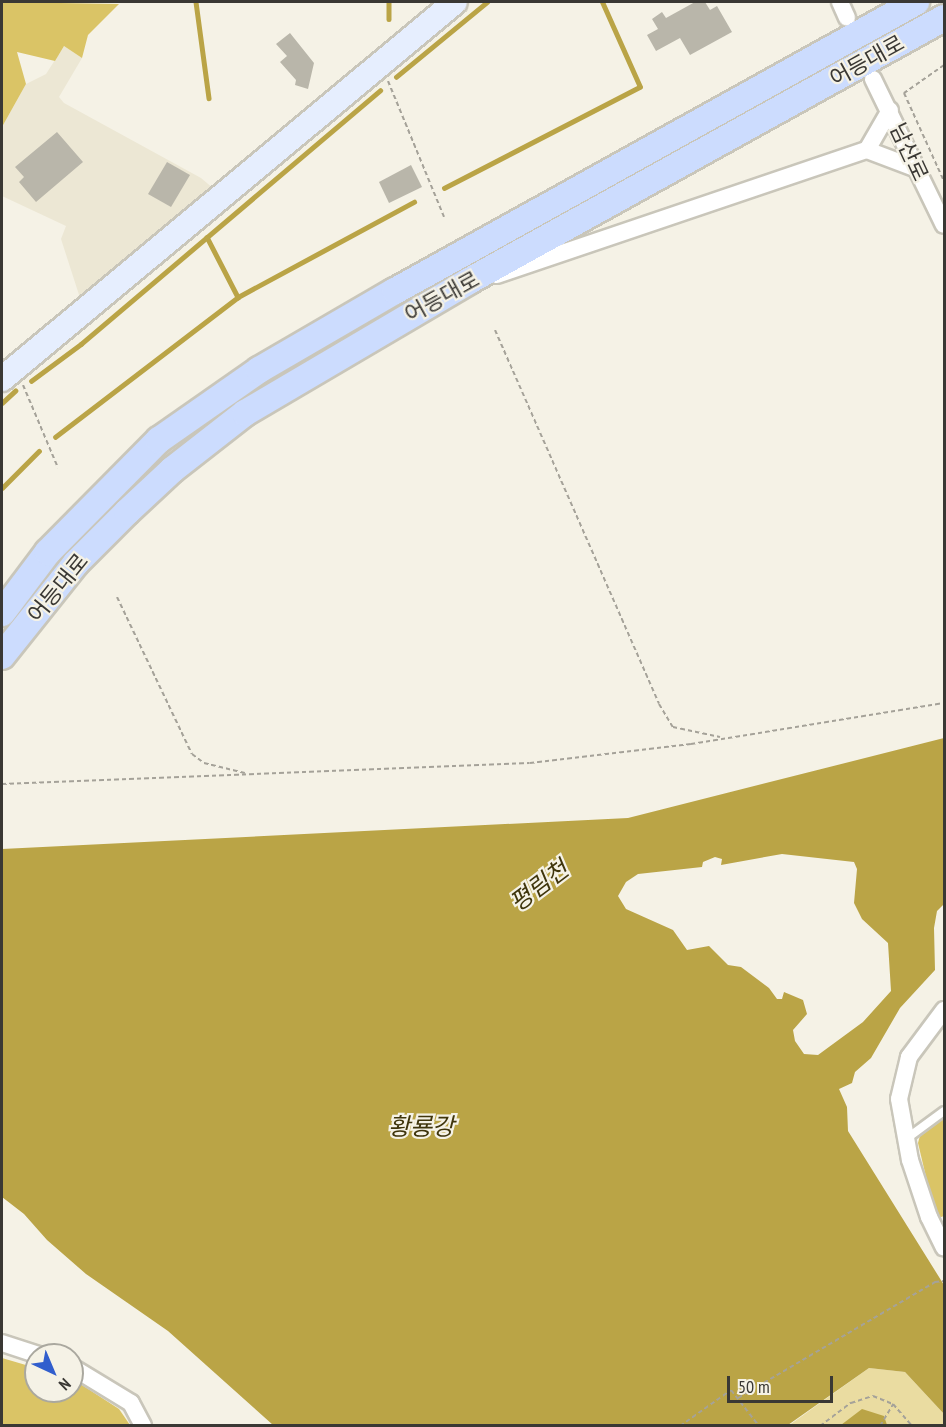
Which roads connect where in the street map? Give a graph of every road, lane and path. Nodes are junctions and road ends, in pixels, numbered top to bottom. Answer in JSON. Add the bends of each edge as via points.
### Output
{"nodes":[{"id":1,"x":455,"y":2,"type":"edge"},
{"id":2,"x":840,"y":2,"type":"edge"},
{"id":3,"x":916,"y":2,"type":"edge"},
{"id":4,"x":847,"y":18,"type":"dead end"},
{"id":5,"x":945,"y":18,"type":"edge"},
{"id":6,"x":945,"y":64,"type":"edge"},
{"id":7,"x":376,"y":65,"type":"junction"},
{"id":8,"x":873,"y":79,"type":"dead end"},
{"id":9,"x":890,"y":110,"type":"junction"},
{"id":10,"x":867,"y":150,"type":"junction"},
{"id":11,"x":917,"y":170,"type":"junction"},
{"id":12,"x":945,"y":182,"type":"edge"},
{"id":13,"x":444,"y":217,"type":"dead end"},
{"id":14,"x":945,"y":225,"type":"edge"},
{"id":15,"x":454,"y":290,"type":"junction"},
{"id":16,"x":495,"y":330,"type":"dead end"},
{"id":17,"x":9,"y":373,"type":"edge"},
{"id":18,"x":58,"y":468,"type":"dead end"},
{"id":19,"x":117,"y":597,"type":"dead end"},
{"id":20,"x":2,"y":613,"type":"edge"},
{"id":21,"x":2,"y":656,"type":"edge"},
{"id":22,"x":945,"y":704,"type":"edge"},
{"id":23,"x":723,"y":738,"type":"junction"},
{"id":24,"x":247,"y":774,"type":"junction"},
{"id":25,"x":2,"y":784,"type":"edge"},
{"id":26,"x":945,"y":1010,"type":"edge"},
{"id":27,"x":945,"y":1111,"type":"edge"},
{"id":28,"x":906,"y":1139,"type":"junction"},
{"id":29,"x":945,"y":1248,"type":"edge"},
{"id":30,"x":945,"y":1281,"type":"edge"},
{"id":31,"x":2,"y":1343,"type":"edge"},
{"id":32,"x":24,"y":1350,"type":"edge"},
{"id":33,"x":84,"y":1374,"type":"edge"},
{"id":34,"x":738,"y":1398,"type":"junction"},
{"id":35,"x":893,"y":1404,"type":"junction"},
{"id":36,"x":144,"y":1425,"type":"edge"},
{"id":37,"x":680,"y":1425,"type":"edge"},
{"id":38,"x":759,"y":1425,"type":"edge"},
{"id":39,"x":820,"y":1425,"type":"edge"},
{"id":40,"x":880,"y":1425,"type":"edge"},
{"id":41,"x":912,"y":1425,"type":"edge"}],
"edges":[{"from":1,"to":7,"type":"main road"},
{"from":2,"to":4,"type":"street"},
{"from":3,"to":20,"type":"main road","name":"어등대로","via":[[259,370],[159,440],[48,552]]},
{"from":5,"to":15,"type":"main road","name":"어등대로"},
{"from":6,"to":12,"type":"path","via":[[904,93]]},
{"from":7,"to":13,"type":"path","via":[[386,76]]},
{"from":7,"to":17,"type":"main road","via":[[171,241]]},
{"from":8,"to":9,"type":"street","name":"남산로"},
{"from":9,"to":10,"type":"street"},
{"from":9,"to":11,"type":"street","name":"남산로"},
{"from":10,"to":11,"type":"street"},
{"from":10,"to":15,"type":"street"},
{"from":11,"to":14,"type":"street","name":"남산로"},
{"from":15,"to":21,"type":"main road","name":"어등대로","via":[[245,413],[172,470],[76,563]]},
{"from":16,"to":23,"type":"path","via":[[659,704],[673,727]]},
{"from":17,"to":18,"type":"path"},
{"from":19,"to":24,"type":"path","via":[[192,753],[204,763]]},
{"from":22,"to":23,"type":"path"},
{"from":23,"to":24,"type":"path","via":[[530,763]]},
{"from":24,"to":25,"type":"path"},
{"from":26,"to":28,"type":"street","via":[[909,1057],[899,1099]]},
{"from":27,"to":28,"type":"lane"},
{"from":28,"to":29,"type":"street","via":[[929,1217]]},
{"from":30,"to":34,"type":"path","via":[[935,1282]]},
{"from":31,"to":32,"type":"street"},
{"from":33,"to":36,"type":"street","via":[[131,1403]]},
{"from":34,"to":37,"type":"path","via":[[731,1390]]},
{"from":34,"to":38,"type":"path"},
{"from":35,"to":39,"type":"path","via":[[873,1396],[851,1403]]},
{"from":35,"to":40,"type":"path"},
{"from":35,"to":41,"type":"path"}]}
